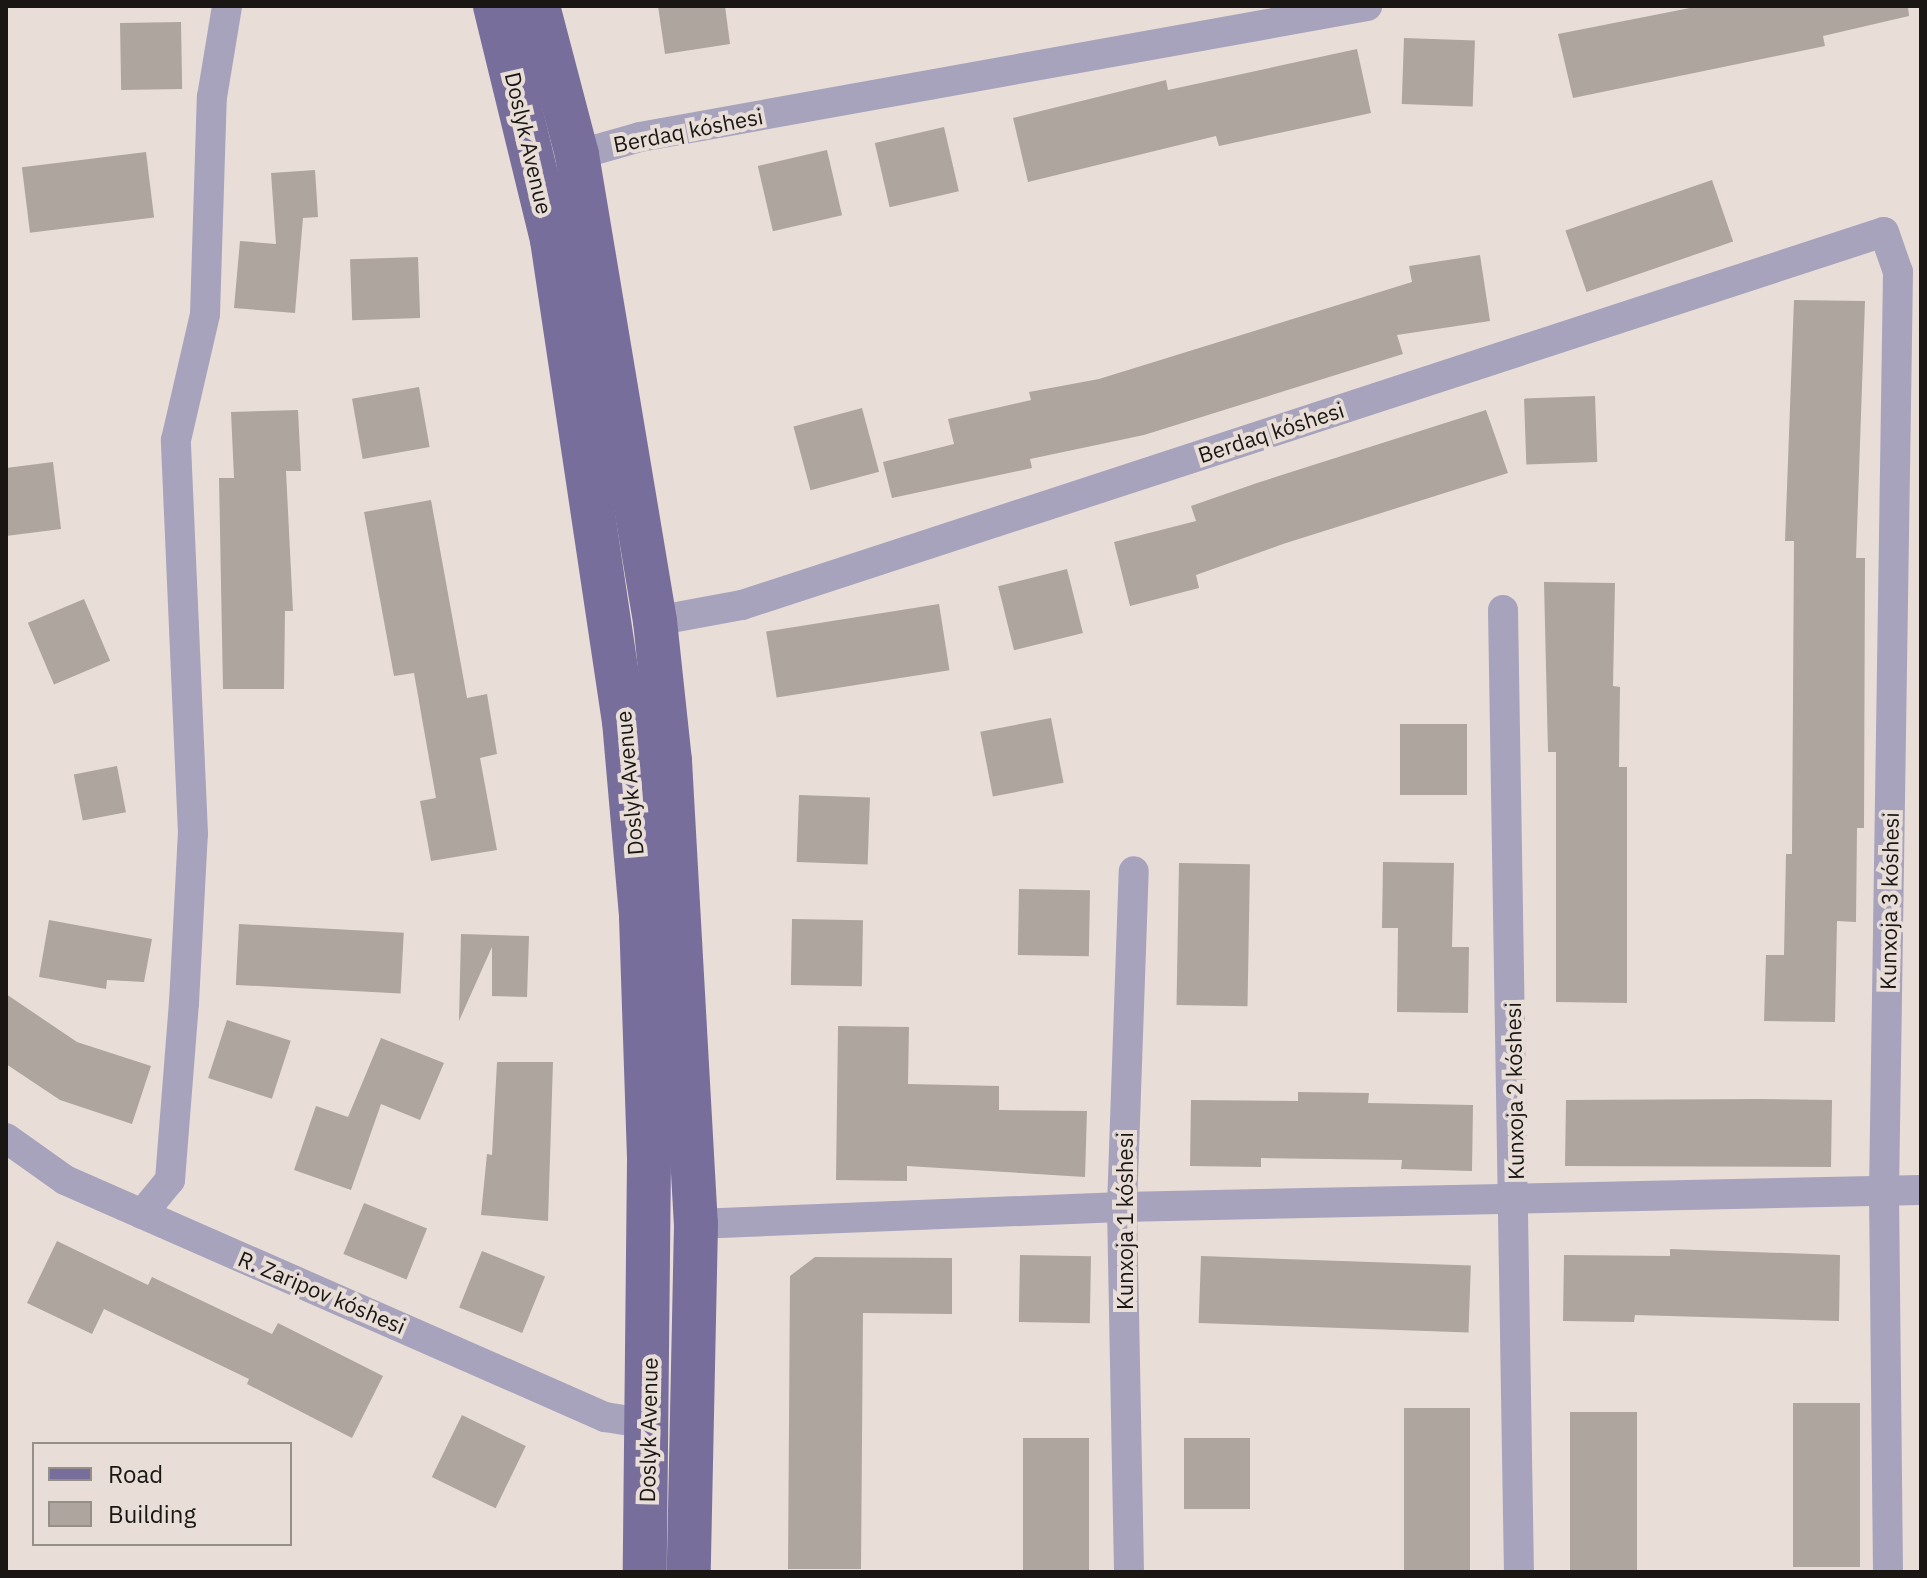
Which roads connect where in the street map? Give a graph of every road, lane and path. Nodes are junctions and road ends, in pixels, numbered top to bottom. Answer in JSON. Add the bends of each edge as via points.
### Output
{"nodes":[{"id":1,"x":227,"y":6,"type":"edge"},
{"id":2,"x":495,"y":6,"type":"edge"},
{"id":3,"x":538,"y":6,"type":"edge"},
{"id":4,"x":1367,"y":6,"type":"edge"},
{"id":5,"x":577,"y":155,"type":"junction"},
{"id":6,"x":1884,"y":232,"type":"joint"},
{"id":7,"x":1503,"y":610,"type":"dead end"},
{"id":8,"x":655,"y":621,"type":"junction"},
{"id":9,"x":1134,"y":871,"type":"dead end"},
{"id":10,"x":6,"y":1138,"type":"edge"},
{"id":11,"x":1921,"y":1190,"type":"edge"},
{"id":12,"x":1884,"y":1191,"type":"junction"},
{"id":13,"x":1517,"y":1198,"type":"junction"},
{"id":14,"x":1122,"y":1207,"type":"junction"},
{"id":15,"x":142,"y":1214,"type":"junction"},
{"id":16,"x":696,"y":1224,"type":"junction"},
{"id":17,"x":648,"y":1424,"type":"junction"},
{"id":18,"x":645,"y":1572,"type":"edge"},
{"id":19,"x":689,"y":1572,"type":"edge"},
{"id":20,"x":1129,"y":1572,"type":"edge"},
{"id":21,"x":1519,"y":1572,"type":"edge"},
{"id":22,"x":1888,"y":1572,"type":"edge"}],
"edges":[{"from":1,"to":15,"type":"street","via":[[212,97],[205,314],[176,440],[193,834],[184,1003],[170,1180]]},
{"from":2,"to":17,"type":"main road","name":"Doslyk Avenue","via":[[552,240],[624,721],[642,932]]},
{"from":3,"to":5,"type":"main road","name":"Doslyk Avenue"},
{"from":4,"to":5,"type":"street","name":"Berdaq kóshesi","via":[[640,137]]},
{"from":5,"to":8,"type":"main road","name":"Doslyk Avenue"},
{"from":6,"to":8,"type":"street","name":"Berdaq kóshesi","via":[[742,605]]},
{"from":6,"to":12,"type":"street","name":"Kunxoja 3 kóshesi","via":[[1898,272]]},
{"from":7,"to":13,"type":"street","name":"Kunxoja 2 kóshesi"},
{"from":8,"to":16,"type":"main road","name":"Doslyk Avenue","via":[[676,839]]},
{"from":9,"to":14,"type":"street","name":"Kunxoja 1 kóshesi"},
{"from":10,"to":15,"type":"street","name":"R. Zaripov kóshesi","via":[[65,1180]]},
{"from":11,"to":12,"type":"street"},
{"from":12,"to":13,"type":"street"},
{"from":12,"to":22,"type":"street","name":"Kunxoja 3 kóshesi"},
{"from":13,"to":14,"type":"street"},
{"from":13,"to":21,"type":"street","name":"Kunxoja 2 kóshesi"},
{"from":14,"to":16,"type":"street"},
{"from":14,"to":20,"type":"street","name":"Kunxoja 1 kóshesi"},
{"from":15,"to":17,"type":"street","name":"R. Zaripov kóshesi","via":[[605,1417]]},
{"from":16,"to":19,"type":"main road","name":"Doslyk Avenue"},
{"from":17,"to":18,"type":"main road","name":"Doslyk Avenue"}]}
